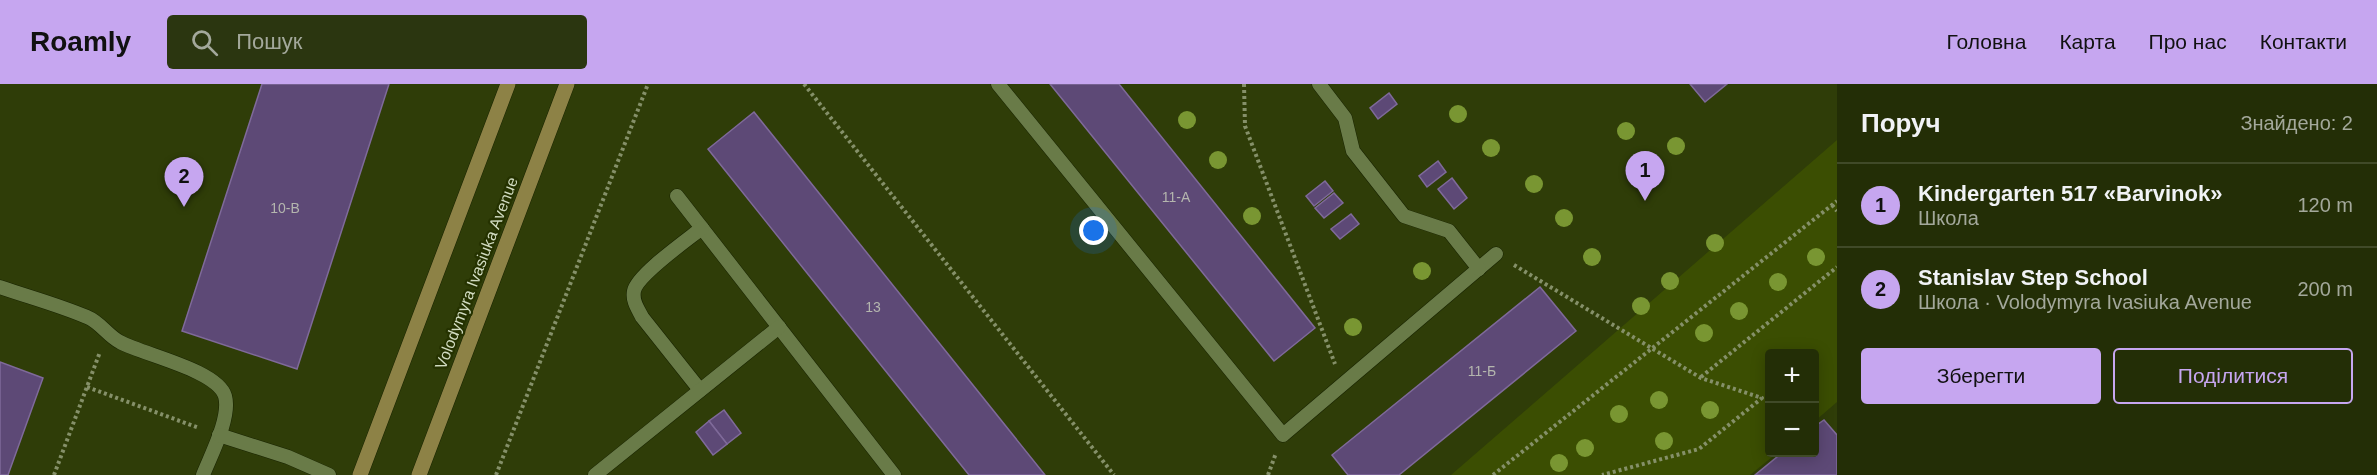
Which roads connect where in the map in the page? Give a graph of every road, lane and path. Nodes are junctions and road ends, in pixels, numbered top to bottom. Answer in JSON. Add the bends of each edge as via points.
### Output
{"nodes":[{"id":1,"x":508,"y":84,"type":"edge"},
{"id":2,"x":567,"y":84,"type":"edge"},
{"id":3,"x":648,"y":84,"type":"edge"},
{"id":4,"x":804,"y":84,"type":"edge"},
{"id":5,"x":998,"y":84,"type":"edge"},
{"id":6,"x":1244,"y":84,"type":"edge"},
{"id":7,"x":1318,"y":84,"type":"edge"},
{"id":8,"x":677,"y":196,"type":"dead end"},
{"id":9,"x":1837,"y":201,"type":"edge"},
{"id":10,"x":1832,"y":205,"type":"junction"},
{"id":11,"x":1837,"y":211,"type":"edge"},
{"id":12,"x":702,"y":228,"type":"junction"},
{"id":13,"x":1496,"y":254,"type":"joint"},
{"id":14,"x":1837,"y":267,"type":"edge"},
{"id":15,"x":1479,"y":269,"type":"junction"},
{"id":16,"x":0,"y":287,"type":"edge"},
{"id":17,"x":779,"y":327,"type":"junction"},
{"id":18,"x":107,"y":332,"type":"junction"},
{"id":19,"x":1653,"y":348,"type":"junction"},
{"id":20,"x":1701,"y":378,"type":"junction"},
{"id":21,"x":1342,"y":385,"type":"junction"},
{"id":22,"x":87,"y":387,"type":"junction"},
{"id":23,"x":700,"y":390,"type":"junction"},
{"id":24,"x":219,"y":435,"type":"junction"},
{"id":25,"x":54,"y":475,"type":"edge"},
{"id":26,"x":203,"y":475,"type":"edge"},
{"id":27,"x":329,"y":475,"type":"edge"},
{"id":28,"x":360,"y":475,"type":"edge"},
{"id":29,"x":418,"y":475,"type":"edge"},
{"id":30,"x":496,"y":475,"type":"edge"},
{"id":31,"x":595,"y":475,"type":"edge"},
{"id":32,"x":894,"y":475,"type":"edge"},
{"id":33,"x":1114,"y":475,"type":"edge"},
{"id":34,"x":1493,"y":475,"type":"edge"},
{"id":35,"x":1602,"y":475,"type":"edge"}],
"edges":[{"from":1,"to":28,"type":"main road"},
{"from":2,"to":29,"type":"main road","name":"Volodymyra Ivasiuka Avenue"},
{"from":3,"to":30,"type":"path"},
{"from":4,"to":33,"type":"path"},
{"from":5,"to":21,"type":"lane","via":[[1283,435]]},
{"from":6,"to":21,"type":"path","via":[[1245,126]]},
{"from":7,"to":15,"type":"lane","via":[[1345,118],[1353,151],[1404,216],[1449,231]]},
{"from":8,"to":12,"type":"lane"},
{"from":9,"to":10,"type":"path"},
{"from":10,"to":11,"type":"path"},
{"from":10,"to":19,"type":"path"},
{"from":12,"to":17,"type":"lane"},
{"from":12,"to":23,"type":"lane","via":[[645,275],[633,294],[642,317]]},
{"from":13,"to":15,"type":"lane"},
{"from":13,"to":19,"type":"path"},
{"from":14,"to":20,"type":"path"},
{"from":15,"to":21,"type":"lane"},
{"from":16,"to":18,"type":"lane","via":[[90,318]]},
{"from":17,"to":23,"type":"lane"},
{"from":17,"to":32,"type":"lane"},
{"from":18,"to":22,"type":"path"},
{"from":18,"to":24,"type":"lane","via":[[119,342],[205,376],[218,385],[225,395],[226,409]]},
{"from":19,"to":20,"type":"path"},
{"from":19,"to":34,"type":"path"},
{"from":20,"to":35,"type":"path","via":[[1762,398],[1700,449]]},
{"from":22,"to":24,"type":"path"},
{"from":22,"to":25,"type":"path"},
{"from":23,"to":31,"type":"lane"},
{"from":24,"to":26,"type":"lane"},
{"from":24,"to":27,"type":"lane"}]}
